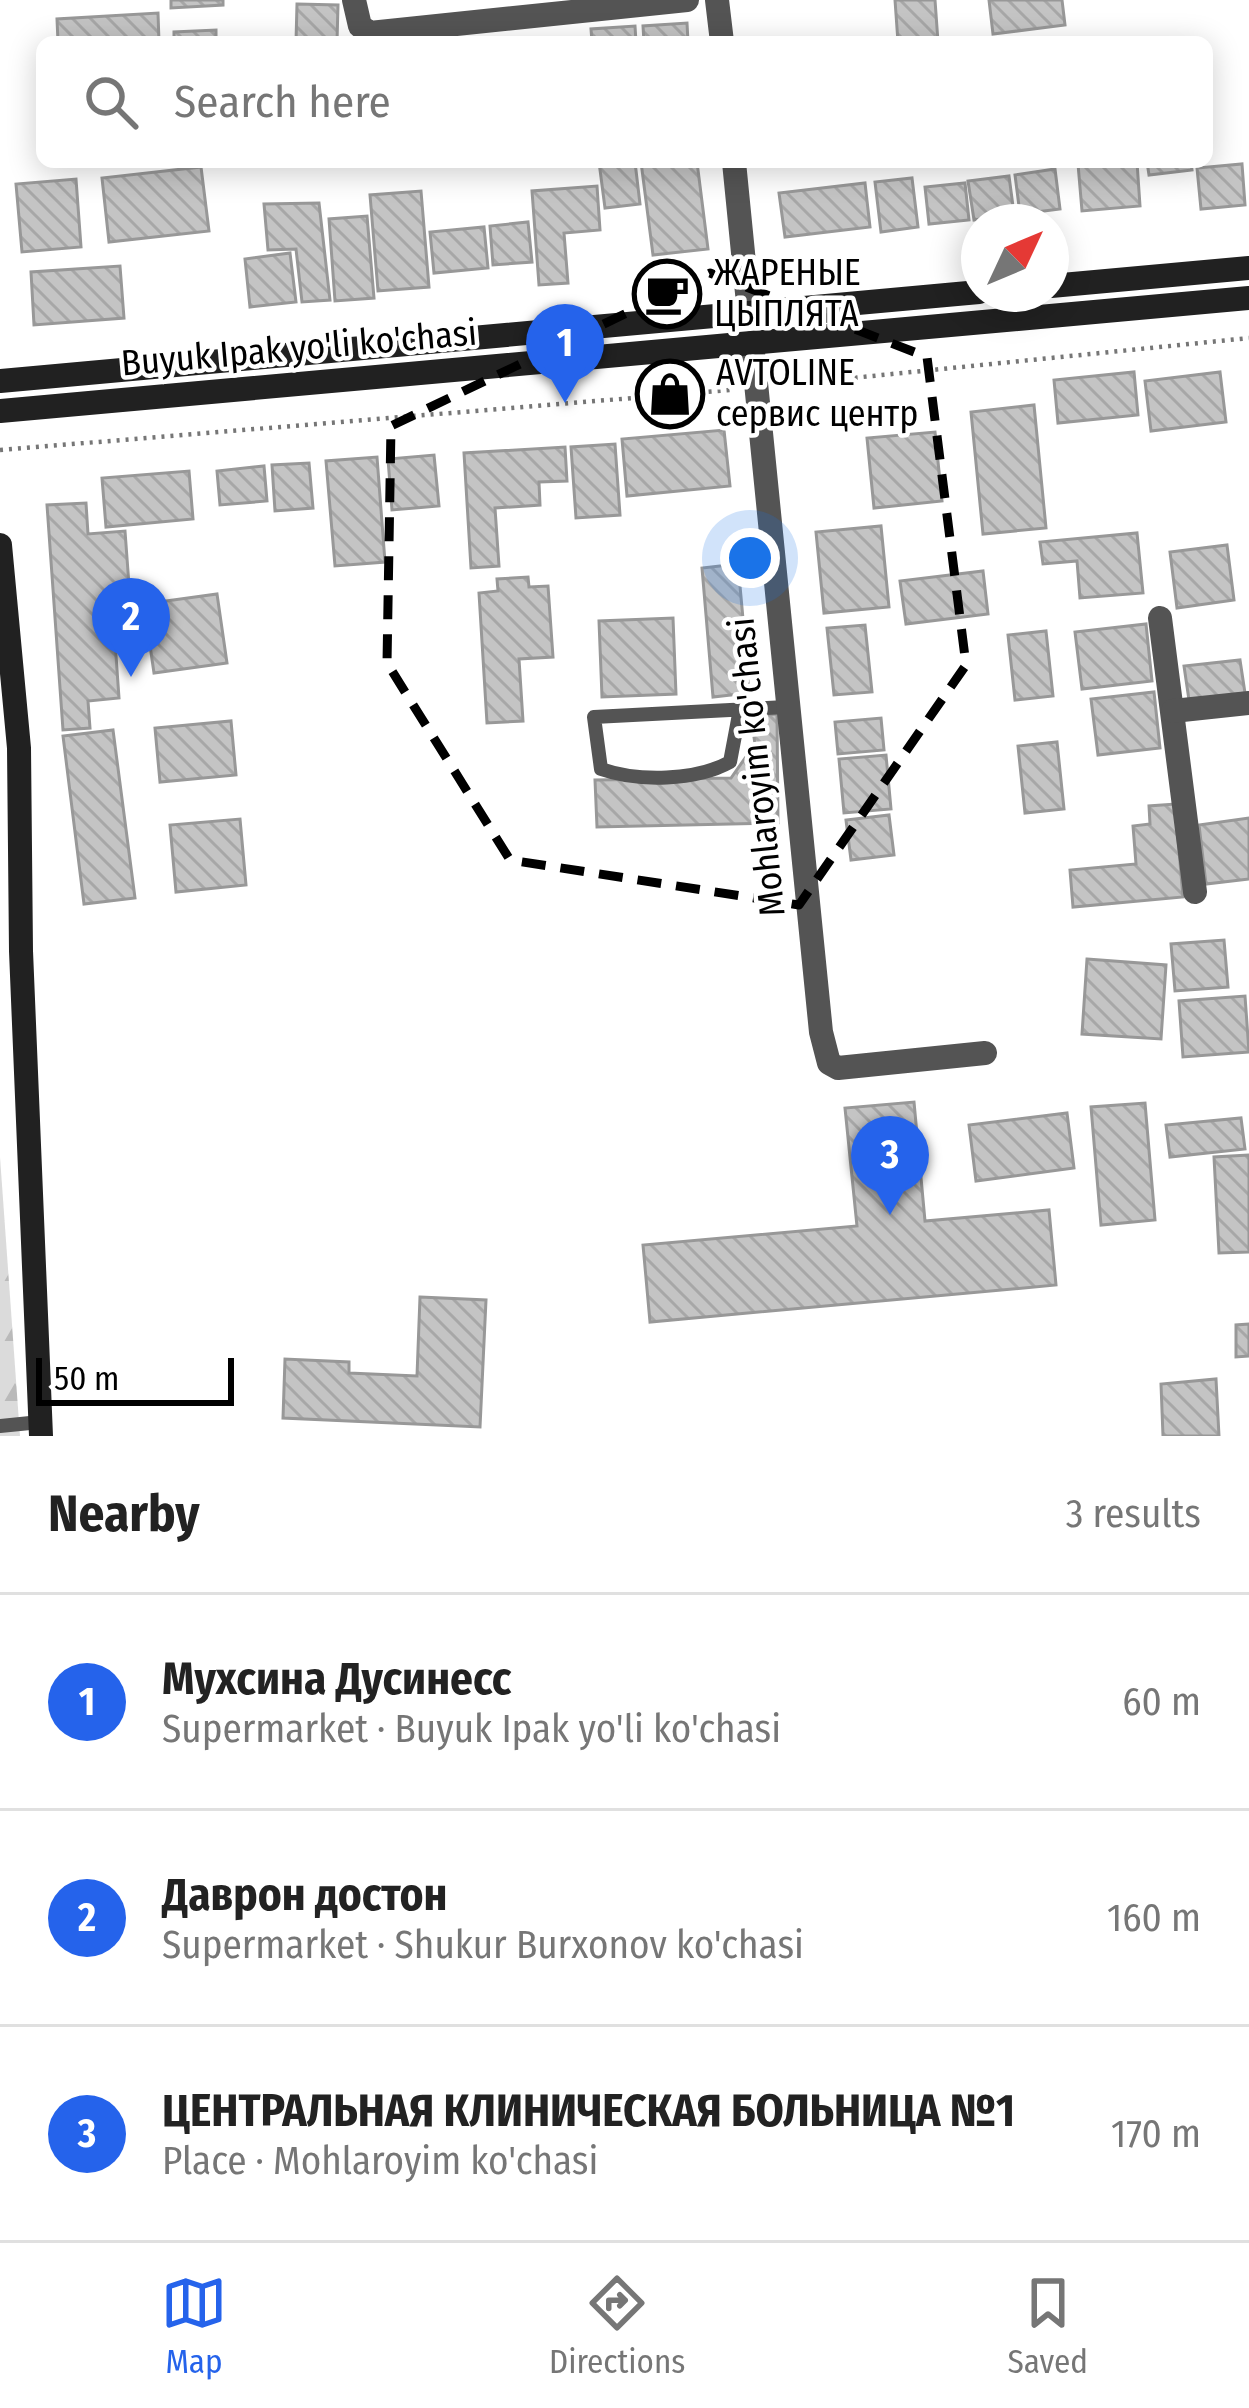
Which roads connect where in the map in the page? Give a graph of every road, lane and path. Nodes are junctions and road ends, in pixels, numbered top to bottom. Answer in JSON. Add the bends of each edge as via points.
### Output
{"nodes":[{"id":1,"x":354,"y":0,"type":"edge"},
{"id":2,"x":687,"y":0,"type":"edge"},
{"id":3,"x":717,"y":0,"type":"edge"},
{"id":4,"x":721,"y":36,"type":"edge"},
{"id":5,"x":735,"y":168,"type":"edge"},
{"id":6,"x":1249,"y":268,"type":"edge"},
{"id":7,"x":1069,"y":284,"type":"edge"},
{"id":8,"x":961,"y":294,"type":"edge"},
{"id":9,"x":1249,"y":298,"type":"edge"},
{"id":10,"x":749,"y":313,"type":"junction"},
{"id":11,"x":1249,"y":338,"type":"edge"},
{"id":12,"x":752,"y":343,"type":"junction"},
{"id":13,"x":0,"y":381,"type":"edge"},
{"id":14,"x":756,"y":388,"type":"junction"},
{"id":15,"x":0,"y":411,"type":"edge"},
{"id":16,"x":0,"y":450,"type":"edge"},
{"id":17,"x":1,"y":562,"type":"edge"},
{"id":18,"x":1160,"y":619,"type":"dead end"},
{"id":19,"x":7,"y":684,"type":"edge"},
{"id":20,"x":1249,"y":703,"type":"edge"},
{"id":21,"x":786,"y":707,"type":"junction"},
{"id":22,"x":740,"y":709,"type":"junction"},
{"id":23,"x":1173,"y":711,"type":"junction"},
{"id":24,"x":1195,"y":892,"type":"dead end"},
{"id":25,"x":985,"y":1054,"type":"dead end"},
{"id":26,"x":0,"y":1426,"type":"edge"},
{"id":27,"x":40,"y":1429,"type":"edge"}],
"edges":[{"from":1,"to":2,"type":"street","via":[[370,33]]},
{"from":3,"to":4,"type":"street"},
{"from":5,"to":10,"type":"street","name":"Mohlaroyim ko'chasi"},
{"from":6,"to":7,"type":"main road"},
{"from":8,"to":10,"type":"main road","name":"Buyuk Ipak yo'li ko'chasi"},
{"from":9,"to":12,"type":"main road","name":"Buyuk Ipak yo'li ko'chasi"},
{"from":10,"to":12,"type":"main road","name":"Mohlaroyim ko'chasi"},
{"from":10,"to":13,"type":"main road","name":"Buyuk Ipak yo'li ko'chasi"},
{"from":11,"to":14,"type":"path"},
{"from":12,"to":14,"type":"street","name":"Mohlaroyim ko'chasi"},
{"from":12,"to":15,"type":"main road","name":"Buyuk Ipak yo'li ko'chasi"},
{"from":14,"to":16,"type":"path"},
{"from":14,"to":21,"type":"street","name":"Mohlaroyim ko'chasi"},
{"from":17,"to":19,"type":"main road"},
{"from":18,"to":23,"type":"street"},
{"from":19,"to":27,"type":"main road","via":[[20,748]]},
{"from":20,"to":23,"type":"street"},
{"from":21,"to":22,"type":"lane"},
{"from":21,"to":25,"type":"street","name":"Mohlaroyim ko'chasi","via":[[829,1063]]},
{"from":22,"to":22,"type":"lane","via":[[594,717],[601,769],[623,777],[709,774],[730,762]]},
{"from":23,"to":24,"type":"street"},
{"from":26,"to":27,"type":"lane"}]}
